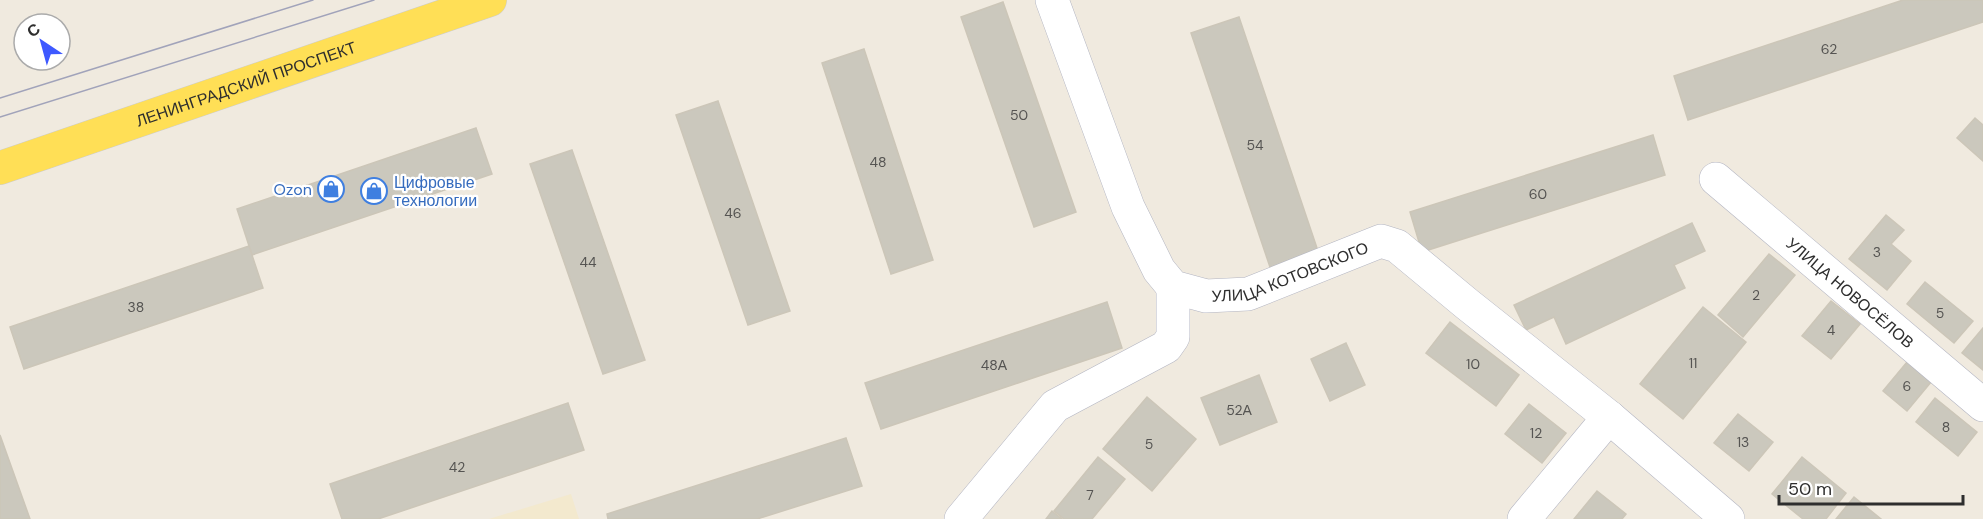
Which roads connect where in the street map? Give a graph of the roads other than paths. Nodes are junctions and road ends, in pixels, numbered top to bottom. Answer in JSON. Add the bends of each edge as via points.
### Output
{"nodes":[{"id":1,"x":490,"y":0,"type":"edge"},
{"id":2,"x":1052,"y":0,"type":"edge"},
{"id":3,"x":0,"y":168,"type":"edge"},
{"id":4,"x":1716,"y":179,"type":"dead end"},
{"id":5,"x":1173,"y":286,"type":"junction"},
{"id":6,"x":1983,"y":405,"type":"edge"},
{"id":7,"x":1609,"y":417,"type":"junction"},
{"id":8,"x":962,"y":519,"type":"edge"},
{"id":9,"x":1524,"y":519,"type":"edge"},
{"id":10,"x":1728,"y":519,"type":"edge"}],
"edges":[{"from":1,"to":3,"type":"main road","name":"ЛЕНИНГРАДСКИЙ ПРОСПЕКТ"},
{"from":2,"to":5,"type":"street","via":[[1128,207],[1159,270]]},
{"from":4,"to":6,"type":"street","name":"УЛИЦА НОВОСЁЛОВ"},
{"from":5,"to":7,"type":"street","name":"УЛИЦА КОТОВСКОГО","via":[[1206,296],[1248,294],[1380,241],[1397,246]]},
{"from":5,"to":8,"type":"street","via":[[1173,337],[1166,347],[1055,406]]},
{"from":7,"to":9,"type":"street"},
{"from":7,"to":10,"type":"street","name":"УЛИЦА КОТОВСКОГО"}]}
